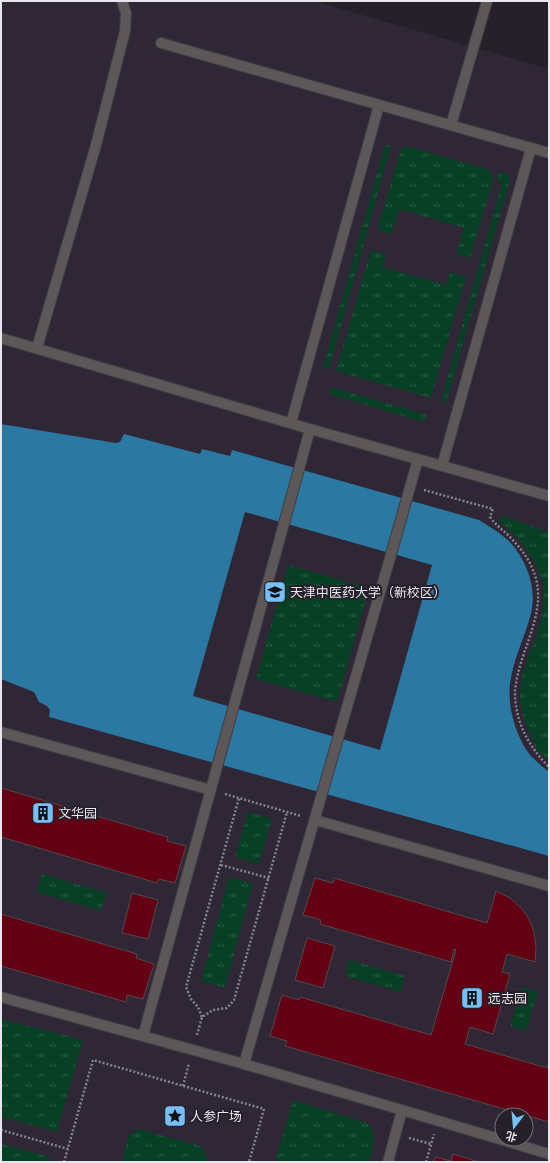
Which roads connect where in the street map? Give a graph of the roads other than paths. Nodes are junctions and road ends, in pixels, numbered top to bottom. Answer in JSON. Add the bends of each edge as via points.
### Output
{"nodes":[{"id":1,"x":122,"y":1,"type":"edge"},
{"id":2,"x":487,"y":1,"type":"edge"},
{"id":3,"x":161,"y":43,"type":"dead end"},
{"id":4,"x":380,"y":105,"type":"junction"},
{"id":5,"x":451,"y":125,"type":"junction"},
{"id":6,"x":531,"y":148,"type":"junction"},
{"id":7,"x":549,"y":153,"type":"edge"},
{"id":8,"x":1,"y":338,"type":"edge"},
{"id":9,"x":37,"y":348,"type":"junction"},
{"id":10,"x":291,"y":423,"type":"junction"},
{"id":11,"x":310,"y":429,"type":"junction"},
{"id":12,"x":418,"y":459,"type":"junction"},
{"id":13,"x":442,"y":466,"type":"junction"},
{"id":14,"x":549,"y":496,"type":"edge"},
{"id":15,"x":1,"y":732,"type":"edge"},
{"id":16,"x":211,"y":790,"type":"junction"},
{"id":17,"x":315,"y":820,"type":"junction"},
{"id":18,"x":549,"y":886,"type":"edge"},
{"id":19,"x":1,"y":997,"type":"edge"},
{"id":20,"x":144,"y":1036,"type":"junction"},
{"id":21,"x":244,"y":1064,"type":"junction"},
{"id":22,"x":402,"y":1110,"type":"junction"},
{"id":23,"x":549,"y":1154,"type":"edge"},
{"id":24,"x":388,"y":1162,"type":"edge"}],
"edges":[{"from":1,"to":9,"type":"lane","via":[[126,13],[125,30],[96,145]]},
{"from":2,"to":5,"type":"lane"},
{"from":3,"to":4,"type":"lane"},
{"from":4,"to":5,"type":"lane"},
{"from":4,"to":10,"type":"lane"},
{"from":5,"to":6,"type":"lane"},
{"from":6,"to":7,"type":"lane"},
{"from":6,"to":13,"type":"lane"},
{"from":8,"to":9,"type":"lane"},
{"from":9,"to":10,"type":"lane"},
{"from":10,"to":11,"type":"lane"},
{"from":11,"to":12,"type":"lane"},
{"from":11,"to":16,"type":"lane"},
{"from":12,"to":13,"type":"lane"},
{"from":12,"to":17,"type":"lane"},
{"from":13,"to":14,"type":"lane"},
{"from":15,"to":16,"type":"lane"},
{"from":16,"to":20,"type":"lane"},
{"from":17,"to":18,"type":"lane"},
{"from":17,"to":21,"type":"lane"},
{"from":19,"to":20,"type":"lane"},
{"from":20,"to":21,"type":"lane"},
{"from":21,"to":22,"type":"lane"},
{"from":22,"to":23,"type":"lane"},
{"from":22,"to":24,"type":"lane"}]}
